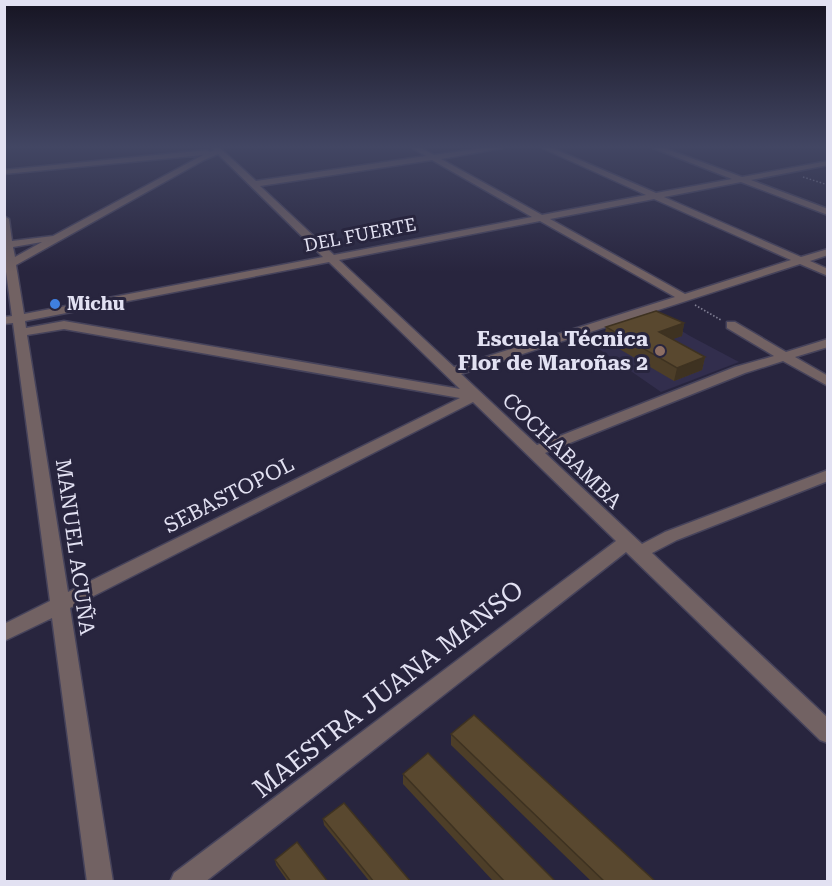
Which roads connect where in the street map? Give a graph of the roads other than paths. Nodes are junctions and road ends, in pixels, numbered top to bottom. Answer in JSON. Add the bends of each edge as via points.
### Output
{"nodes":[{"id":1,"x":145,"y":189,"type":"edge"},
{"id":2,"x":259,"y":189,"type":"edge"},
{"id":3,"x":490,"y":189,"type":"edge"},
{"id":4,"x":639,"y":189,"type":"edge"},
{"id":5,"x":694,"y":189,"type":"edge"},
{"id":6,"x":766,"y":189,"type":"edge"},
{"id":7,"x":656,"y":197,"type":"junction"},
{"id":8,"x":828,"y":212,"type":"edge"},
{"id":9,"x":4,"y":219,"type":"edge"},
{"id":10,"x":543,"y":219,"type":"junction"},
{"id":11,"x":61,"y":236,"type":"junction"},
{"id":12,"x":6,"y":245,"type":"edge"},
{"id":13,"x":828,"y":252,"type":"edge"},
{"id":14,"x":329,"y":259,"type":"junction"},
{"id":15,"x":798,"y":260,"type":"junction"},
{"id":16,"x":11,"y":263,"type":"junction"},
{"id":17,"x":828,"y":273,"type":"edge"},
{"id":18,"x":682,"y":297,"type":"junction"},
{"id":19,"x":58,"y":310,"type":"junction"},
{"id":20,"x":15,"y":324,"type":"edge"},
{"id":21,"x":64,"y":325,"type":"junction"},
{"id":22,"x":732,"y":325,"type":"road end"},
{"id":23,"x":828,"y":343,"type":"edge"},
{"id":24,"x":782,"y":356,"type":"junction"},
{"id":25,"x":450,"y":373,"type":"junction"},
{"id":26,"x":828,"y":382,"type":"edge"},
{"id":27,"x":474,"y":396,"type":"junction"},
{"id":28,"x":533,"y":452,"type":"junction"},
{"id":29,"x":828,"y":475,"type":"edge"},
{"id":30,"x":633,"y":547,"type":"junction"},
{"id":31,"x":61,"y":605,"type":"junction"},
{"id":32,"x":4,"y":633,"type":"edge"},
{"id":33,"x":828,"y":733,"type":"edge"},
{"id":34,"x":100,"y":882,"type":"edge"},
{"id":35,"x":183,"y":882,"type":"edge"}],
"edges":[{"from":1,"to":11,"type":"street"},
{"from":2,"to":14,"type":"street","name":"COCHABAMBA"},
{"from":3,"to":10,"type":"street"},
{"from":4,"to":7,"type":"street"},
{"from":5,"to":7,"type":"street","name":"DEL FUERTE"},
{"from":6,"to":8,"type":"street"},
{"from":7,"to":10,"type":"street","name":"DEL FUERTE"},
{"from":7,"to":15,"type":"street"},
{"from":9,"to":12,"type":"street","name":"MANUEL ACUÑA"},
{"from":10,"to":14,"type":"street","name":"DEL FUERTE"},
{"from":10,"to":18,"type":"street"},
{"from":11,"to":12,"type":"street"},
{"from":11,"to":16,"type":"street"},
{"from":12,"to":16,"type":"street","name":"MANUEL ACUÑA"},
{"from":13,"to":15,"type":"street"},
{"from":14,"to":19,"type":"street","name":"DEL FUERTE"},
{"from":14,"to":25,"type":"street","name":"COCHABAMBA"},
{"from":15,"to":17,"type":"street"},
{"from":15,"to":18,"type":"street"},
{"from":16,"to":20,"type":"street","name":"MANUEL ACUÑA"},
{"from":18,"to":25,"type":"street"},
{"from":19,"to":20,"type":"street","name":"DEL FUERTE"},
{"from":19,"to":21,"type":"street"},
{"from":20,"to":21,"type":"street"},
{"from":20,"to":31,"type":"street","name":"MANUEL ACUÑA"},
{"from":21,"to":27,"type":"street"},
{"from":22,"to":24,"type":"street"},
{"from":23,"to":24,"type":"street"},
{"from":24,"to":26,"type":"street"},
{"from":24,"to":28,"type":"street"},
{"from":25,"to":27,"type":"street","name":"COCHABAMBA"},
{"from":27,"to":28,"type":"street","name":"COCHABAMBA"},
{"from":27,"to":31,"type":"street","name":"SEBASTOPOL"},
{"from":28,"to":30,"type":"street","name":"COCHABAMBA"},
{"from":29,"to":30,"type":"street","name":"MAESTRA JUANA MANSO"},
{"from":30,"to":33,"type":"street","name":"COCHABAMBA"},
{"from":30,"to":35,"type":"street","name":"MAESTRA JUANA MANSO"},
{"from":31,"to":32,"type":"street","name":"SEBASTOPOL"},
{"from":31,"to":34,"type":"street","name":"MANUEL ACUÑA"}]}
